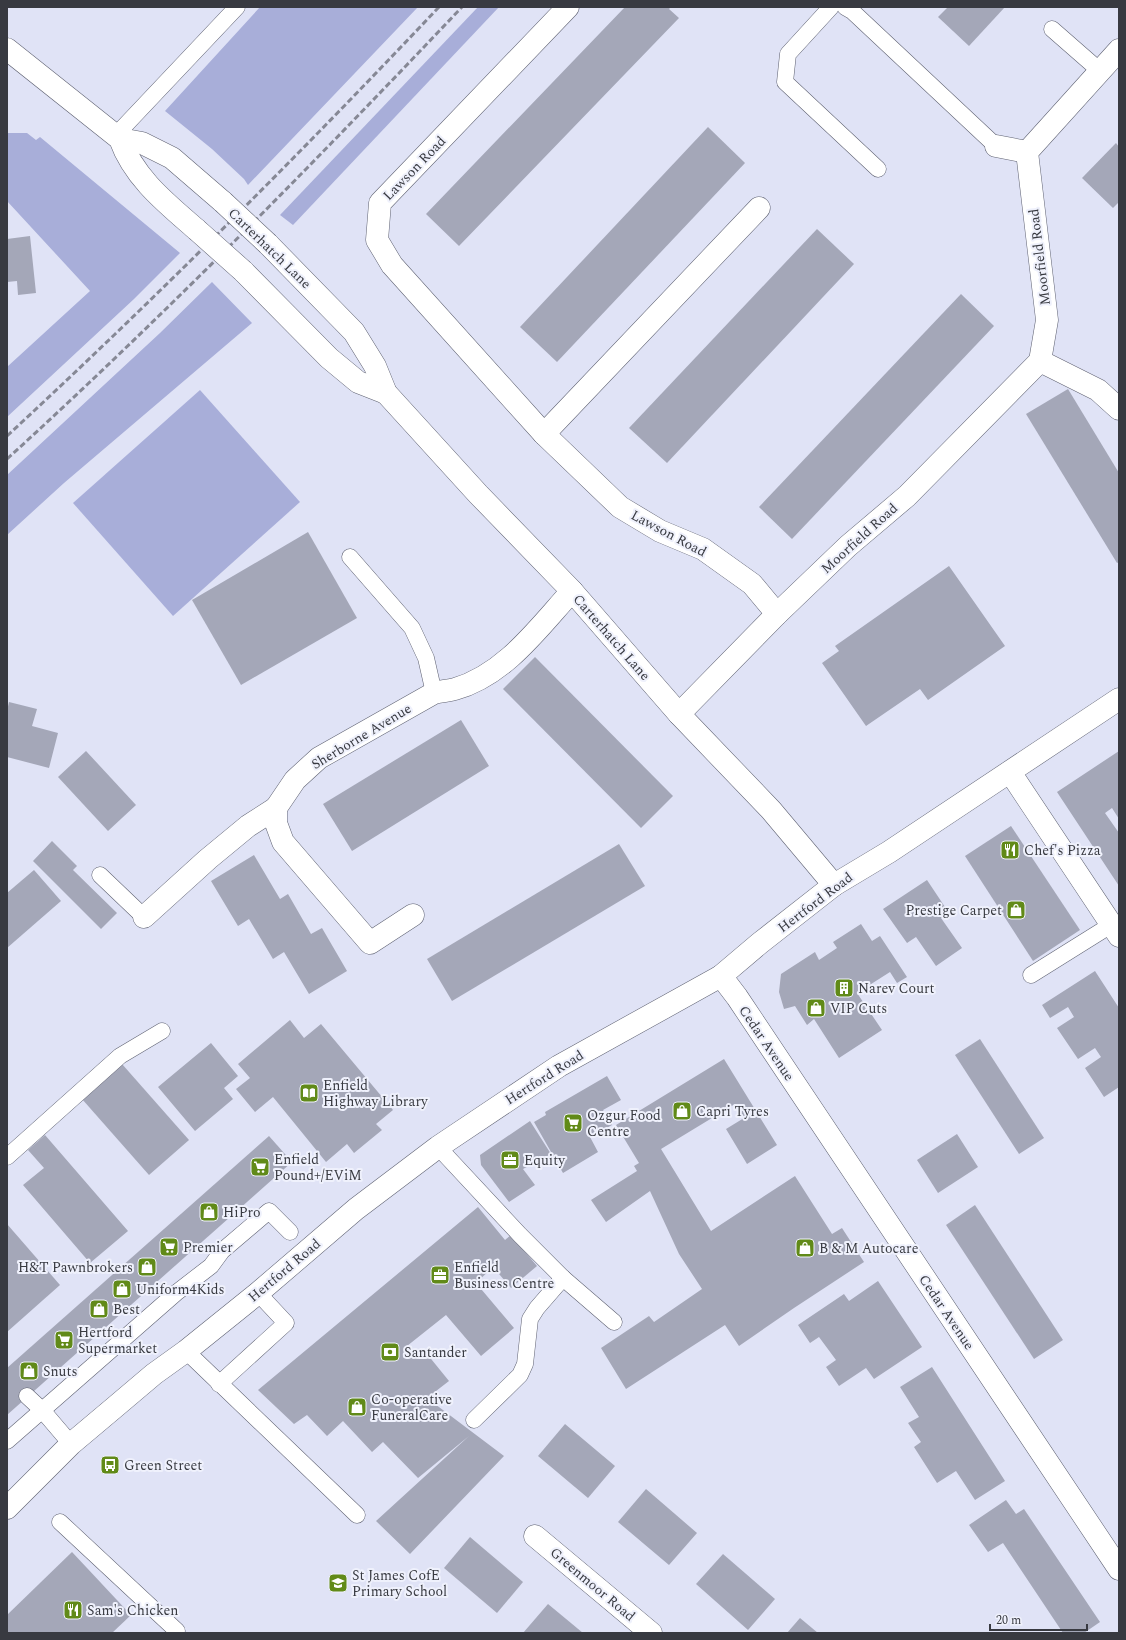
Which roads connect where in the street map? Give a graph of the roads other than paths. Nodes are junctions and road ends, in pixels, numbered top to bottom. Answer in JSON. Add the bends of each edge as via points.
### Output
{"nodes":[{"id":1,"x":237,"y":7,"type":"edge"},
{"id":2,"x":568,"y":7,"type":"edge"},
{"id":3,"x":831,"y":7,"type":"edge"},
{"id":4,"x":845,"y":7,"type":"edge"},
{"id":5,"x":1052,"y":29,"type":"dead end"},
{"id":6,"x":7,"y":49,"type":"edge"},
{"id":7,"x":1119,"y":50,"type":"edge"},
{"id":8,"x":1100,"y":71,"type":"junction"},
{"id":9,"x":118,"y":137,"type":"junction"},
{"id":10,"x":996,"y":146,"type":"joint"},
{"id":11,"x":1027,"y":152,"type":"junction"},
{"id":12,"x":878,"y":169,"type":"dead end"},
{"id":13,"x":759,"y":208,"type":"dead end"},
{"id":14,"x":1040,"y":361,"type":"junction"},
{"id":15,"x":386,"y":393,"type":"junction"},
{"id":16,"x":1119,"y":409,"type":"edge"},
{"id":17,"x":544,"y":434,"type":"junction"},
{"id":18,"x":350,"y":557,"type":"dead end"},
{"id":19,"x":572,"y":591,"type":"junction"},
{"id":20,"x":777,"y":614,"type":"junction"},
{"id":21,"x":434,"y":693,"type":"junction"},
{"id":22,"x":1119,"y":699,"type":"edge"},
{"id":23,"x":679,"y":714,"type":"junction"},
{"id":24,"x":1010,"y":772,"type":"junction"},
{"id":25,"x":276,"y":808,"type":"junction"},
{"id":26,"x":100,"y":875,"type":"dead end"},
{"id":27,"x":834,"y":885,"type":"junction"},
{"id":28,"x":413,"y":915,"type":"dead end"},
{"id":29,"x":144,"y":917,"type":"joint"},
{"id":30,"x":1115,"y":930,"type":"edge"},
{"id":31,"x":721,"y":976,"type":"junction"},
{"id":32,"x":1031,"y":976,"type":"dead end"},
{"id":33,"x":162,"y":1031,"type":"dead end"},
{"id":34,"x":438,"y":1147,"type":"junction"},
{"id":35,"x":7,"y":1157,"type":"edge"},
{"id":36,"x":290,"y":1232,"type":"dead end"},
{"id":37,"x":563,"y":1278,"type":"junction"},
{"id":38,"x":258,"y":1293,"type":"junction"},
{"id":39,"x":614,"y":1322,"type":"dead end"},
{"id":40,"x":186,"y":1351,"type":"junction"},
{"id":41,"x":220,"y":1384,"type":"junction"},
{"id":42,"x":27,"y":1396,"type":"dead end"},
{"id":43,"x":42,"y":1410,"type":"junction"},
{"id":44,"x":474,"y":1420,"type":"dead end"},
{"id":45,"x":7,"y":1440,"type":"edge"},
{"id":46,"x":71,"y":1444,"type":"junction"},
{"id":47,"x":7,"y":1508,"type":"edge"},
{"id":48,"x":357,"y":1516,"type":"dead end"},
{"id":49,"x":60,"y":1522,"type":"dead end"},
{"id":50,"x":535,"y":1536,"type":"dead end"},
{"id":51,"x":1119,"y":1569,"type":"edge"},
{"id":52,"x":177,"y":1631,"type":"dead end"},
{"id":53,"x":651,"y":1633,"type":"edge"}],
"edges":[{"from":1,"to":9,"type":"lane"},
{"from":2,"to":17,"type":"street","name":"Lawson Road","via":[[380,203],[377,240],[392,265]]},
{"from":3,"to":12,"type":"lane","via":[[788,54],[785,82]]},
{"from":4,"to":10,"type":"lane"},
{"from":5,"to":8,"type":"lane"},
{"from":6,"to":9,"type":"street","name":"Carterhatch Lane"},
{"from":7,"to":8,"type":"street"},
{"from":8,"to":11,"type":"street"},
{"from":9,"to":15,"type":"street","name":"Carterhatch Lane","bridge":true,"via":[[126,154],[150,188],[243,271],[330,358],[358,382]]},
{"from":9,"to":15,"type":"street","name":"Carterhatch Lane","bridge":true,"via":[[142,143],[172,158],[268,244],[354,332],[375,366]]},
{"from":10,"to":11,"type":"street"},
{"from":11,"to":14,"type":"street","name":"Moorfield Road","via":[[1047,320]]},
{"from":13,"to":17,"type":"street"},
{"from":14,"to":16,"type":"street","via":[[1098,390]]},
{"from":14,"to":20,"type":"street","name":"Moorfield Road","via":[[906,496],[848,546]]},
{"from":15,"to":19,"type":"street","name":"Carterhatch Lane","via":[[478,494]]},
{"from":17,"to":20,"type":"street","name":"Lawson Road","via":[[620,506],[660,531],[702,549],[752,584]]},
{"from":18,"to":21,"type":"lane","via":[[412,628],[426,658]]},
{"from":19,"to":21,"type":"street","name":"Sherborne Avenue","via":[[520,648],[499,666],[470,683]]},
{"from":19,"to":23,"type":"street","name":"Carterhatch Lane"},
{"from":20,"to":23,"type":"street","name":"Moorfield Road"},
{"from":21,"to":25,"type":"street","name":"Sherborne Avenue","via":[[319,758],[295,780]]},
{"from":22,"to":24,"type":"street","name":"Hertford Road"},
{"from":23,"to":27,"type":"street","name":"Carterhatch Lane","via":[[771,810]]},
{"from":24,"to":27,"type":"street","name":"Hertford Road"},
{"from":24,"to":30,"type":"street"},
{"from":25,"to":28,"type":"street","via":[[276,823],[283,842],[370,943]]},
{"from":25,"to":29,"type":"street","via":[[248,826],[208,859]]},
{"from":26,"to":29,"type":"lane"},
{"from":27,"to":31,"type":"street","name":"Hertford Road"},
{"from":30,"to":32,"type":"lane"},
{"from":31,"to":34,"type":"street","name":"Hertford Road","via":[[559,1066]]},
{"from":31,"to":51,"type":"street","name":"Cedar Avenue"},
{"from":33,"to":35,"type":"lane","via":[[120,1056]]},
{"from":34,"to":37,"type":"lane"},
{"from":34,"to":38,"type":"street","name":"Hertford Road","via":[[356,1210]]},
{"from":36,"to":43,"type":"lane","name":"Hertford Road","via":[[269,1211],[222,1251],[211,1266],[176,1293]]},
{"from":37,"to":39,"type":"lane"},
{"from":37,"to":44,"type":"lane","via":[[530,1319],[525,1364],[520,1376]]},
{"from":38,"to":40,"type":"street","name":"Hertford Road"},
{"from":38,"to":41,"type":"lane","via":[[286,1323]]},
{"from":40,"to":41,"type":"lane"},
{"from":40,"to":46,"type":"street","name":"Hertford Road","via":[[154,1374]]},
{"from":41,"to":48,"type":"lane"},
{"from":42,"to":43,"type":"lane"},
{"from":43,"to":45,"type":"lane","name":"Hertford Road"},
{"from":43,"to":46,"type":"lane"},
{"from":46,"to":47,"type":"street","name":"Hertford Road"},
{"from":49,"to":52,"type":"lane"},
{"from":50,"to":53,"type":"street","name":"Greenmoor Road"}]}
